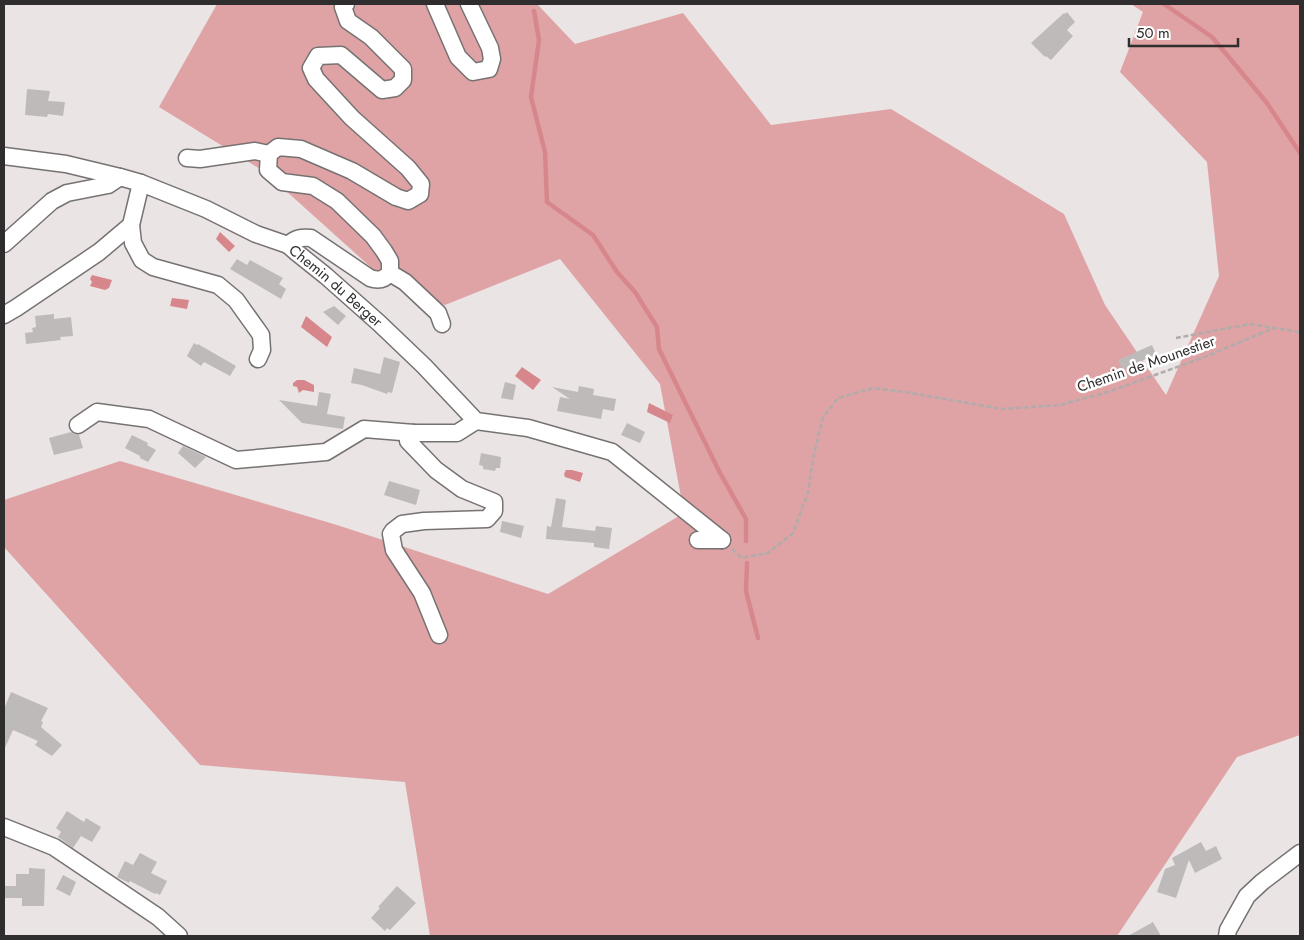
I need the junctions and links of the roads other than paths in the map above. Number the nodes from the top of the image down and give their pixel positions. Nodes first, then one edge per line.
1 (346, 4) edge
2 (435, 4) edge
3 (469, 4) edge
4 (269, 154) junction
5 (4, 156) edge
6 (187, 158) dead end
7 (120, 177) junction
8 (141, 184) junction
9 (130, 224) junction
10 (4, 244) edge
11 (288, 245) junction
12 (390, 273) junction
13 (4, 315) edge
14 (442, 324) dead end
15 (258, 359) dead end
16 (476, 420) junction
17 (78, 425) dead end
18 (414, 433) junction
19 (698, 540) dead end
20 (439, 635) dead end
21 (4, 827) edge
22 (1300, 853) edge
23 (180, 936) edge
24 (1227, 936) edge

1 - 4 street
2 - 3 street
4 - 6 street
4 - 12 street
5 - 7 street
7 - 8 street
7 - 10 street
8 - 9 street
8 - 11 street
9 - 13 street
9 - 15 street
11 - 12 street, Chemin du Berger
11 - 16 street, Chemin du Berger
12 - 14 street
16 - 18 street
16 - 19 street
17 - 18 street
18 - 20 street
21 - 23 street
22 - 24 street

